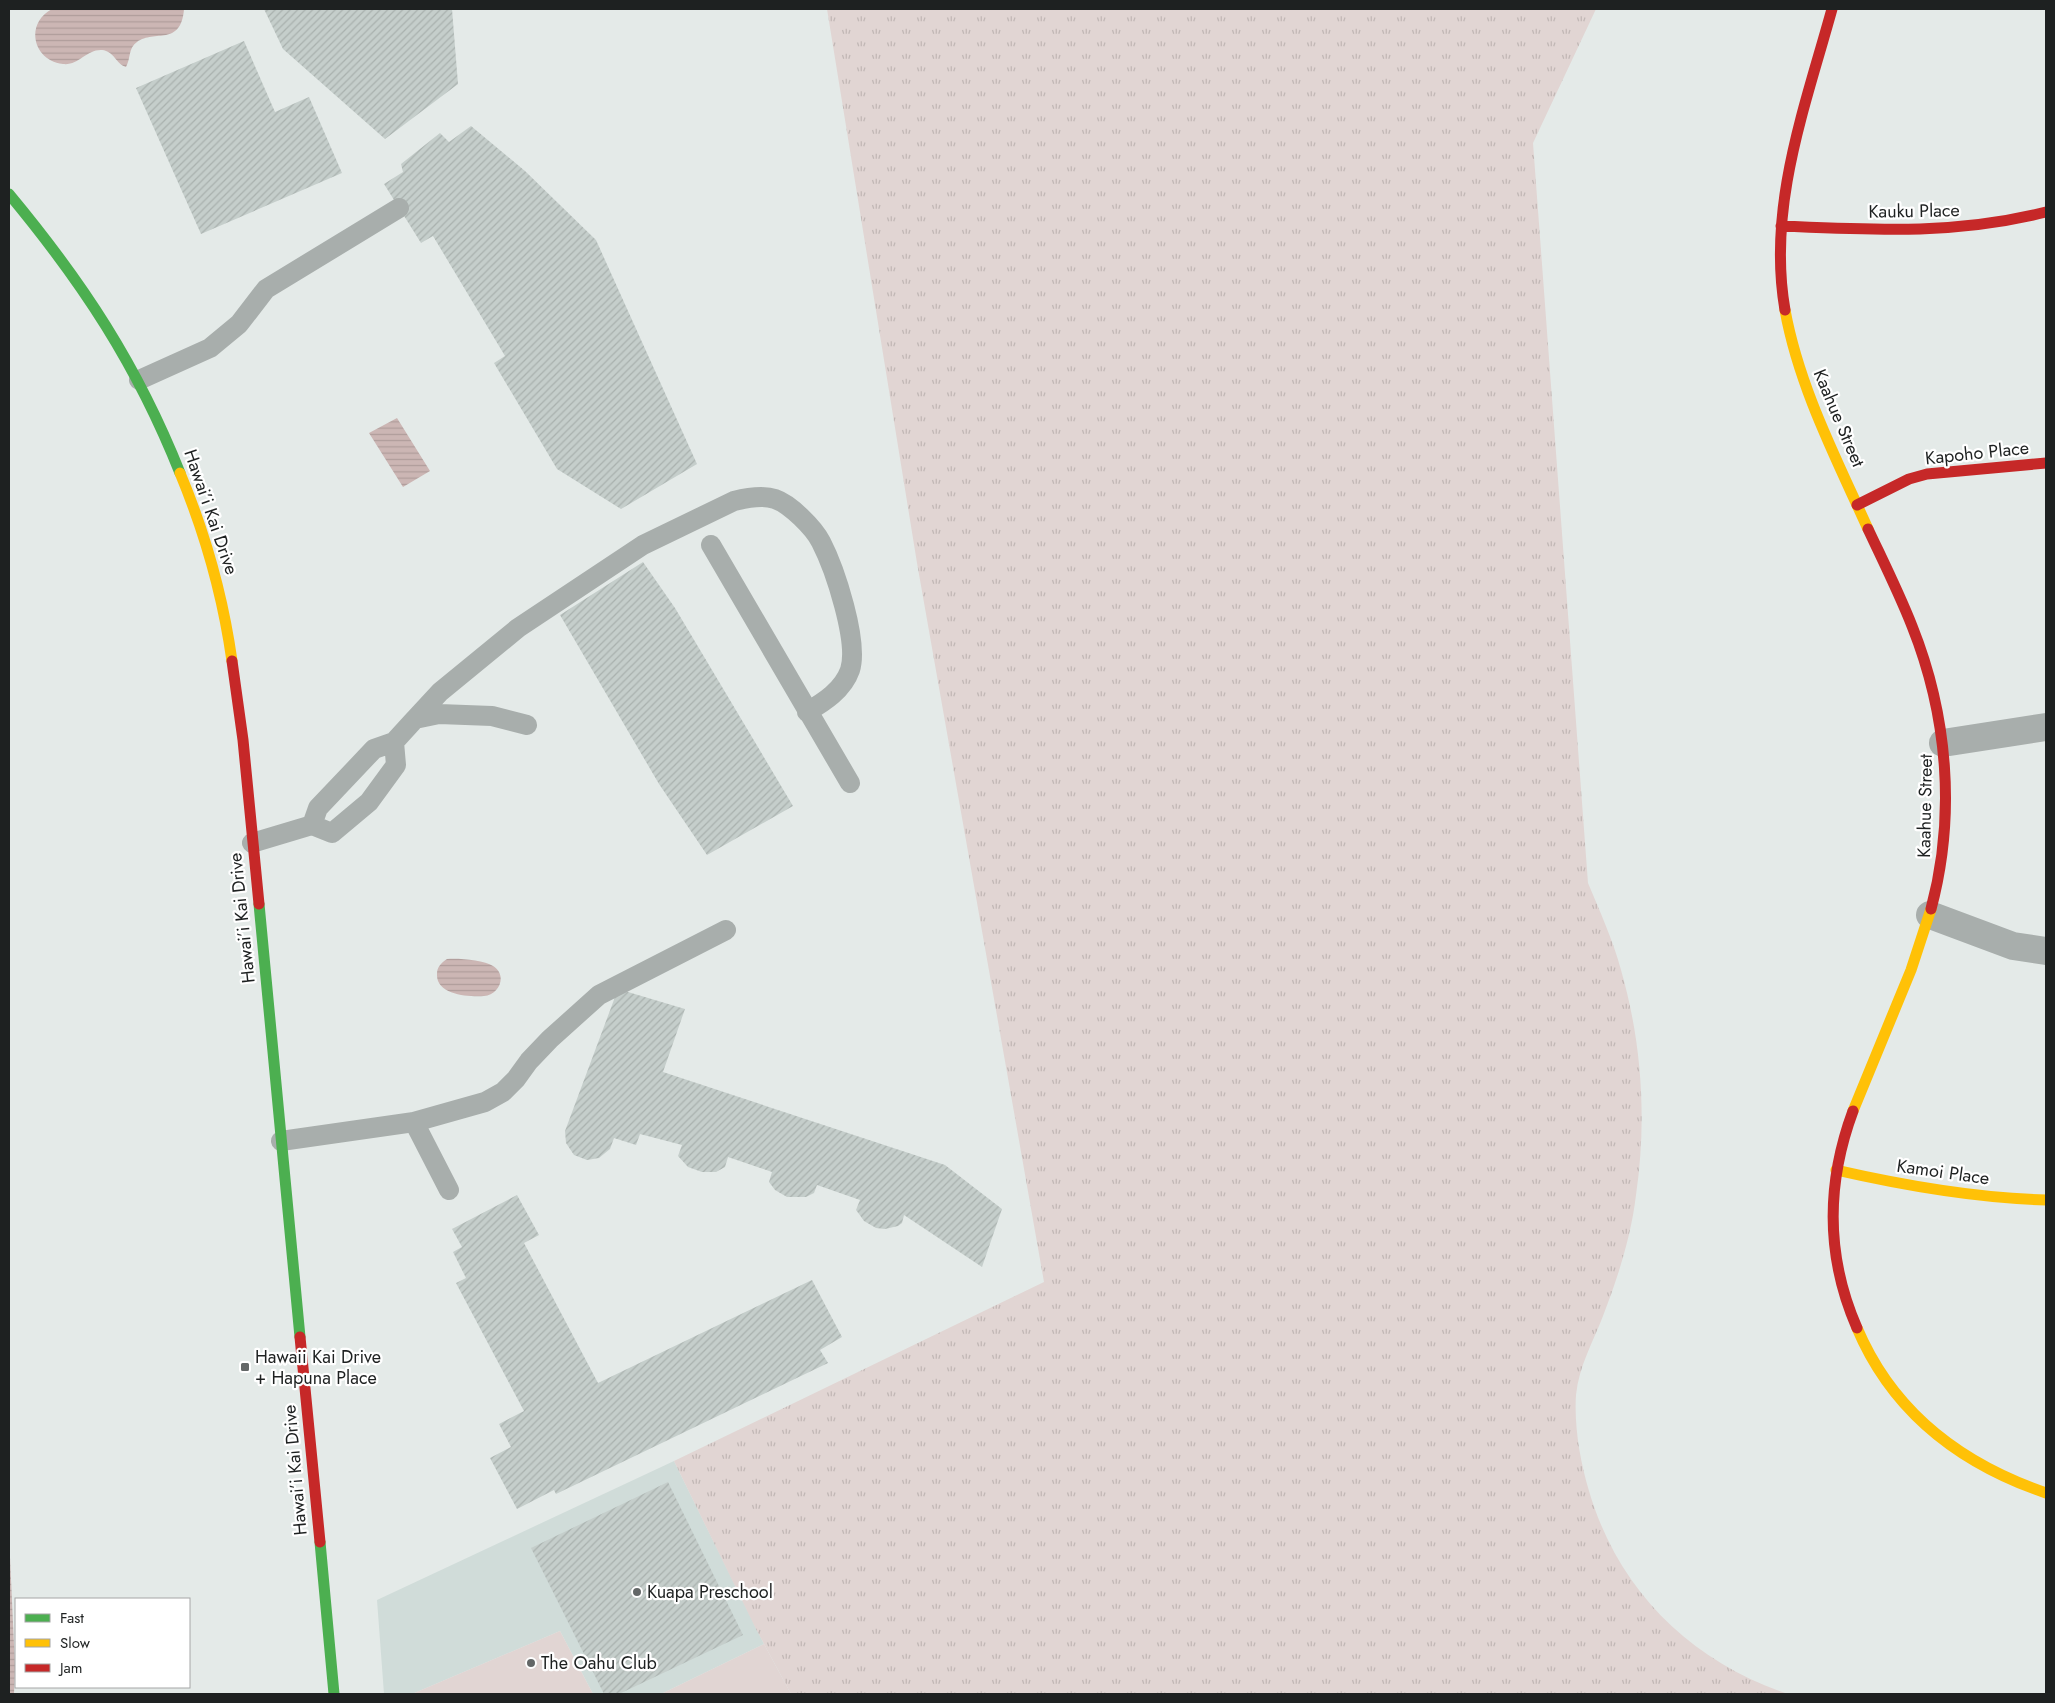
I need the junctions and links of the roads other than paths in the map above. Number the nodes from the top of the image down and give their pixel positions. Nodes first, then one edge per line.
1 (1832, 9) edge
2 (9, 194) edge
3 (399, 208) dead end
4 (2046, 212) edge
5 (1781, 226) junction
6 (139, 380) junction
7 (2046, 463) edge
8 (1857, 505) junction
9 (711, 545) dead end
10 (807, 712) junction
11 (415, 719) junction
12 (527, 725) dead end
13 (2046, 727) edge
14 (394, 742) junction
15 (1943, 743) junction
16 (850, 782) dead end
17 (312, 825) junction
18 (252, 843) junction
19 (1930, 915) junction
20 (726, 930) dead end
21 (2046, 951) edge
22 (414, 1122) junction
23 (281, 1141) junction
24 (1836, 1170) junction
25 (450, 1190) dead end
26 (2046, 1200) edge
27 (2046, 1494) edge
28 (334, 1694) edge

1 - 5 street, Kaahue Street
2 - 6 street, Hawai’i Kai Drive
3 - 6 lane
4 - 5 street, Kauku Place
5 - 8 street, Kaahue Street
6 - 18 street, Hawai’i Kai Drive
7 - 8 street, Kapoho Place
8 - 15 street, Kaahue Street
9 - 10 lane
10 - 11 lane
10 - 16 lane
11 - 12 lane
11 - 14 lane
13 - 15 street
14 - 17 lane
14 - 17 lane
15 - 19 street, Kaahue Street
17 - 18 lane
18 - 23 street, Hawai’i Kai Drive
19 - 21 street
19 - 24 street, Kaahue Street
20 - 22 lane
22 - 23 lane
22 - 25 lane
23 - 28 street, Hawai’i Kai Drive
24 - 26 street, Kamoi Place
24 - 27 street, Kaahue Street

